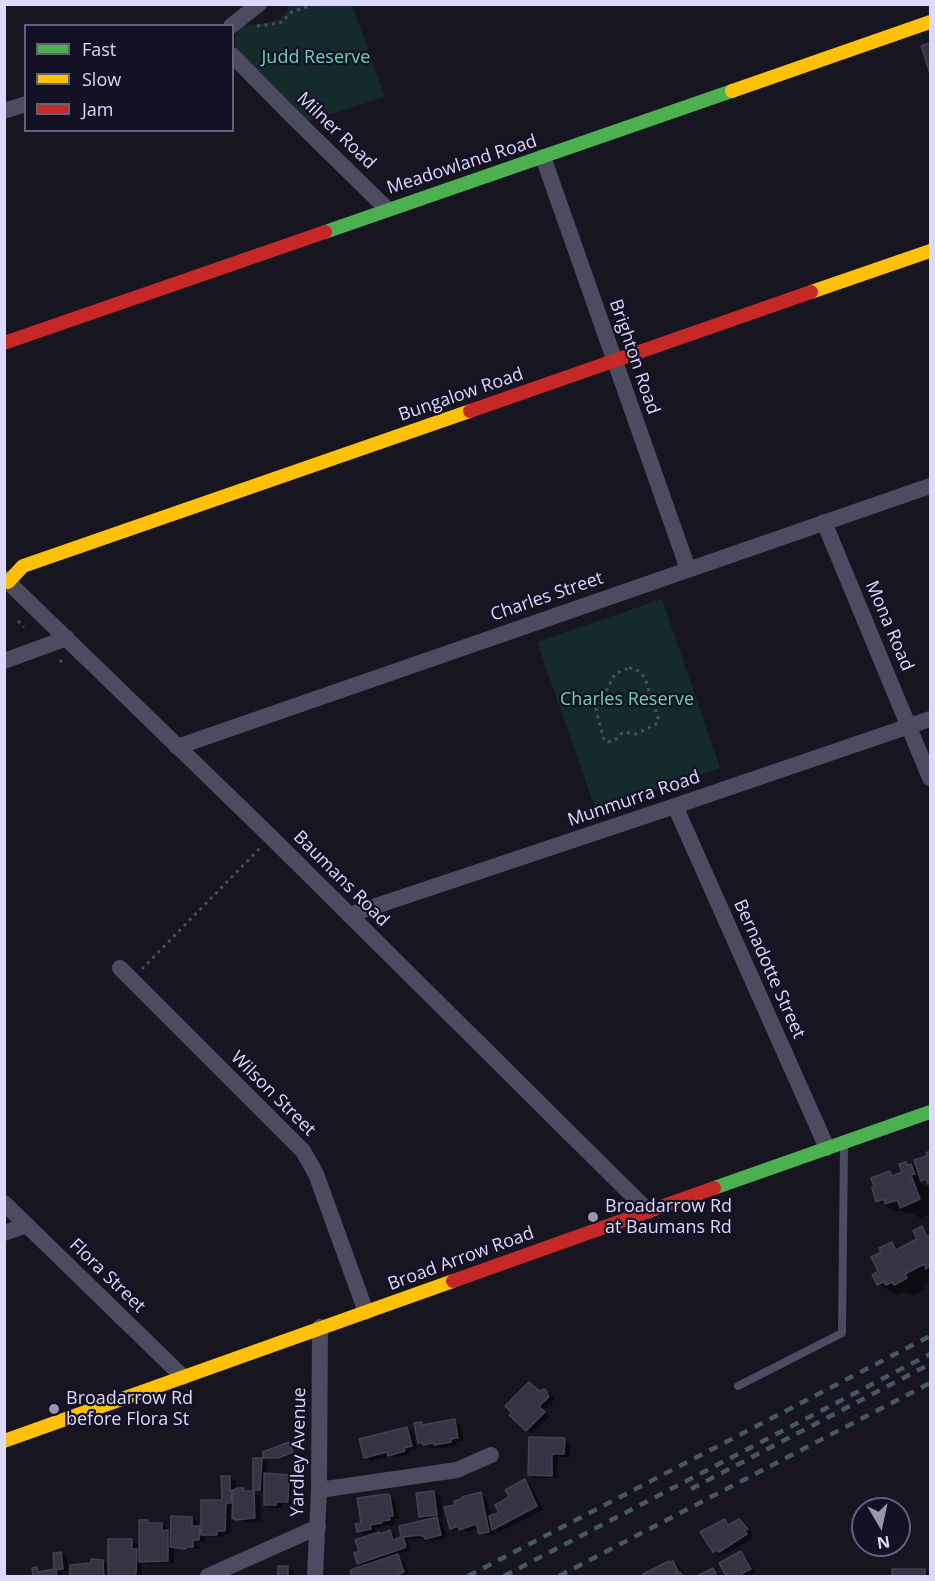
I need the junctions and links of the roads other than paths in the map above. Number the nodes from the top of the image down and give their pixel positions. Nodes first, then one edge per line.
1 (259, 4) edge
2 (930, 22) edge
3 (234, 24) edge
4 (234, 56) edge
5 (24, 105) edge
6 (4, 111) edge
7 (543, 157) junction
8 (387, 209) junction
9 (930, 251) edge
10 (4, 343) edge
11 (614, 361) junction
12 (930, 486) edge
13 (824, 522) junction
14 (688, 569) junction
15 (6, 580) edge
16 (67, 638) junction
17 (4, 661) edge
18 (930, 718) edge
19 (909, 726) junction
20 (177, 747) junction
21 (930, 778) edge
22 (675, 806) junction
23 (349, 915) junction
24 (126, 974) road end
25 (930, 1112) edge
26 (844, 1142) junction
27 (827, 1148) junction
28 (4, 1203) edge
29 (648, 1210) junction
30 (27, 1225) junction
31 (4, 1233) edge
32 (366, 1312) junction
33 (320, 1327) junction
34 (183, 1377) junction
35 (738, 1386) dead end
36 (4, 1441) edge
37 (491, 1455) dead end
38 (319, 1490) junction
39 (318, 1527) junction
40 (208, 1576) edge
41 (315, 1576) edge

1 - 3 street
2 - 7 street, Meadowland Road
4 - 8 street, Milner Road
5 - 6 street
7 - 8 street, Meadowland Road
7 - 11 street, Brighton Road
8 - 10 street, Meadowland Road
9 - 11 street, Bungalow Road
11 - 14 street, Brighton Road
11 - 15 street, Bungalow Road
12 - 13 street, Charles Street
13 - 14 street, Charles Street
13 - 19 street, Mona Road
14 - 20 street, Charles Street
15 - 16 street, Baumans Road
16 - 17 street
16 - 20 street, Baumans Road
18 - 19 street, Munmurra Road
19 - 21 street, Mona Road
19 - 22 street, Munmurra Road
20 - 23 street, Baumans Road
22 - 23 street, Munmurra Road
22 - 27 street, Bernadotte Street
23 - 29 street, Baumans Road
24 - 32 street, Wilson Street
25 - 26 street, Broad Arrow Road
26 - 27 street, Broad Arrow Road
26 - 35 lane
27 - 29 street, Broad Arrow Road
28 - 30 street, Flora Street
29 - 32 street, Broad Arrow Road
30 - 31 street
30 - 34 street, Flora Street
32 - 33 street, Broad Arrow Road
33 - 34 street, Broad Arrow Road
33 - 38 street, Yardley Avenue
34 - 36 street, Broad Arrow Road
37 - 38 street
38 - 39 street, Yardley Avenue
39 - 40 street
39 - 41 street, Yardley Avenue

